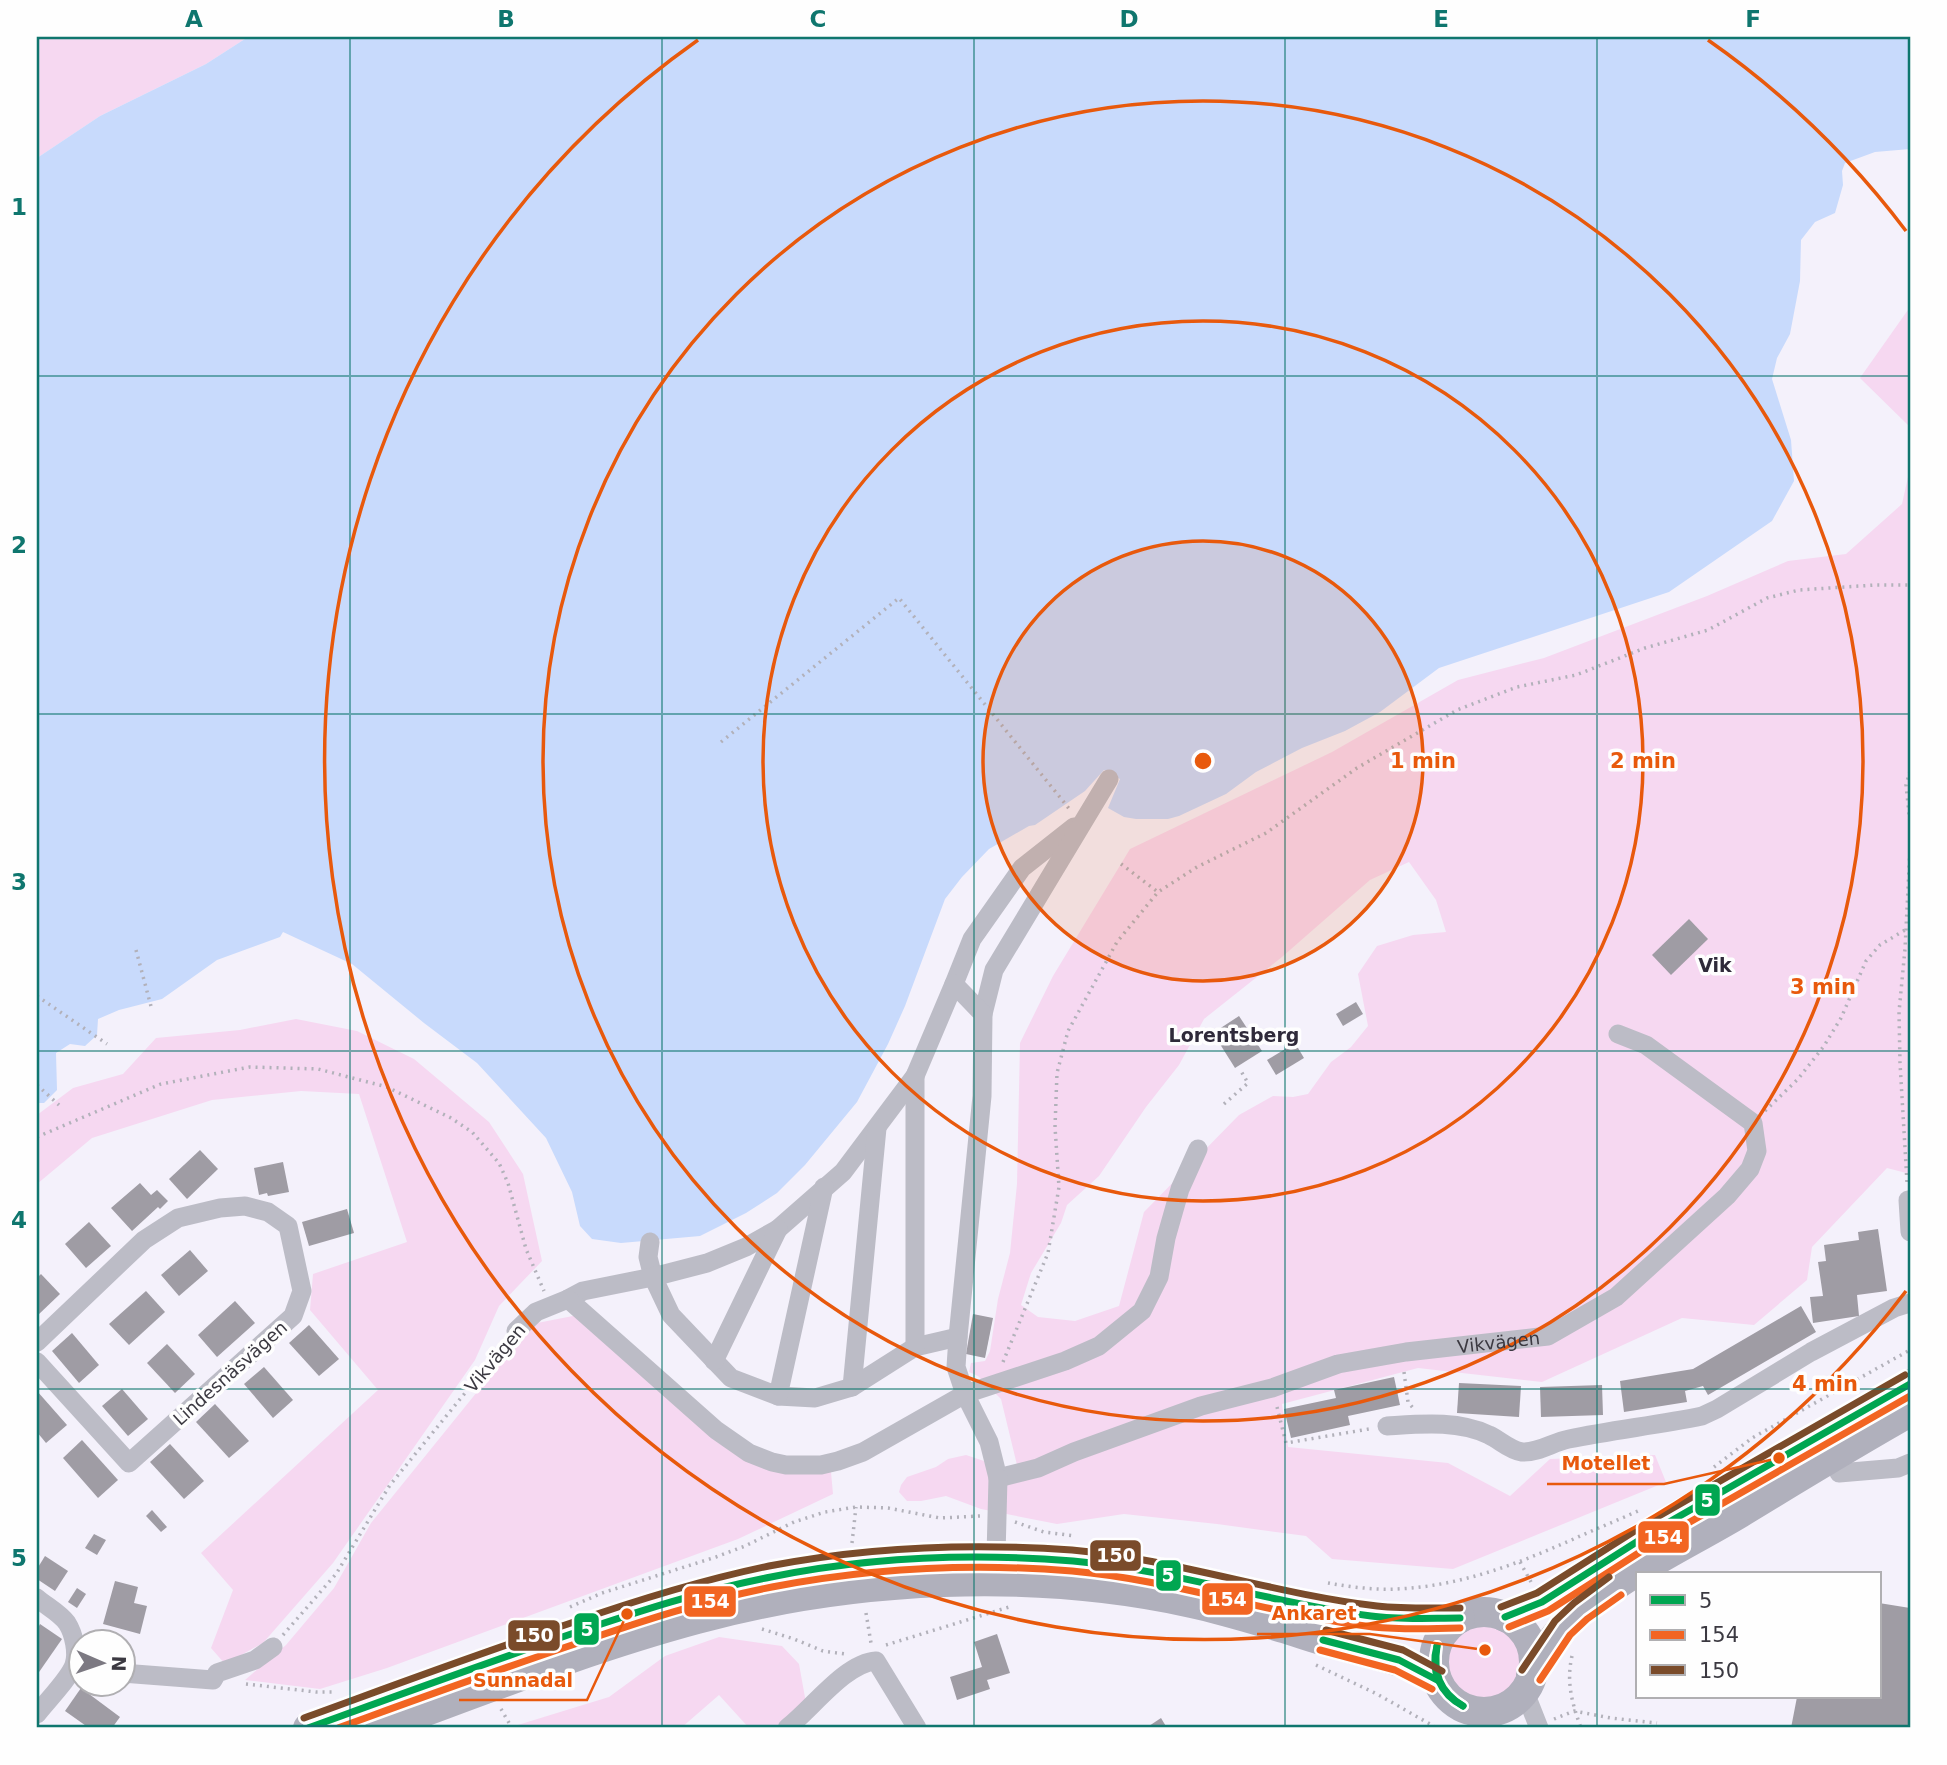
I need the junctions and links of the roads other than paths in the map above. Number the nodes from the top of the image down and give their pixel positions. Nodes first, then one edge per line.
1 (1109, 779) dead end
2 (1079, 816) junction
3 (954, 984) junction
4 (983, 1014) junction
5 (1618, 1034) dead end
6 (915, 1076) junction
7 (877, 1128) junction
8 (1198, 1149) dead end
9 (824, 1187) junction
10 (1908, 1200) road end
11 (778, 1229) junction
12 (1910, 1232) edge
13 (650, 1242) dead end
14 (653, 1277) junction
15 (559, 1302) junction
16 (1910, 1303) edge
17 (516, 1331) road end
18 (958, 1337) junction
19 (37, 1342) edge
20 (915, 1347) junction
21 (37, 1362) edge
22 (714, 1362) junction
23 (1910, 1384) edge
24 (852, 1387) junction
25 (965, 1394) junction
26 (778, 1396) junction
27 (1910, 1412) edge
28 (1387, 1426) road end
29 (1910, 1462) edge
30 (1839, 1473) dead end
31 (998, 1478) junction
32 (996, 1556) junction
33 (1638, 1572) edge
34 (1636, 1573) edge
35 (37, 1598) edge
36 (1504, 1617) junction
37 (1460, 1618) junction
38 (70, 1628) edge
39 (273, 1647) road end
40 (136, 1674) edge
41 (66, 1679) edge
42 (1437, 1680) junction
43 (1528, 1683) junction
44 (1460, 1705) junction
45 (37, 1714) edge
46 (308, 1728) edge
47 (380, 1728) edge
48 (787, 1728) edge
49 (917, 1728) edge
50 (1486, 1728) edge
51 (1539, 1728) edge

1 - 2 street
2 - 3 street
2 - 4 street
3 - 4 street
3 - 6 street
4 - 18 street
5 - 31 street, Vikvägen
6 - 7 street
6 - 20 street
7 - 9 street
7 - 24 street
8 - 25 street
9 - 11 street
9 - 26 street
10 - 12 street
11 - 14 street, Vikvägen
11 - 22 street
13 - 14 street
14 - 15 street, Vikvägen
14 - 22 street
15 - 17 street, Vikvägen
15 - 25 street
16 - 28 street
18 - 20 street
18 - 25 street
19 - 21 street, Lindesnäsvägen
20 - 24 street
22 - 26 street
23 - 36 highway
24 - 26 street
25 - 31 street
27 - 33 highway
29 - 30 street
31 - 32 street
32 - 37 highway
32 - 46 highway
34 - 43 highway
35 - 38 street
36 - 37 highway
36 - 43 highway
37 - 42 highway
39 - 40 street
41 - 45 street
42 - 44 highway
42 - 47 highway
43 - 44 highway
43 - 51 street
44 - 50 street
48 - 49 street

